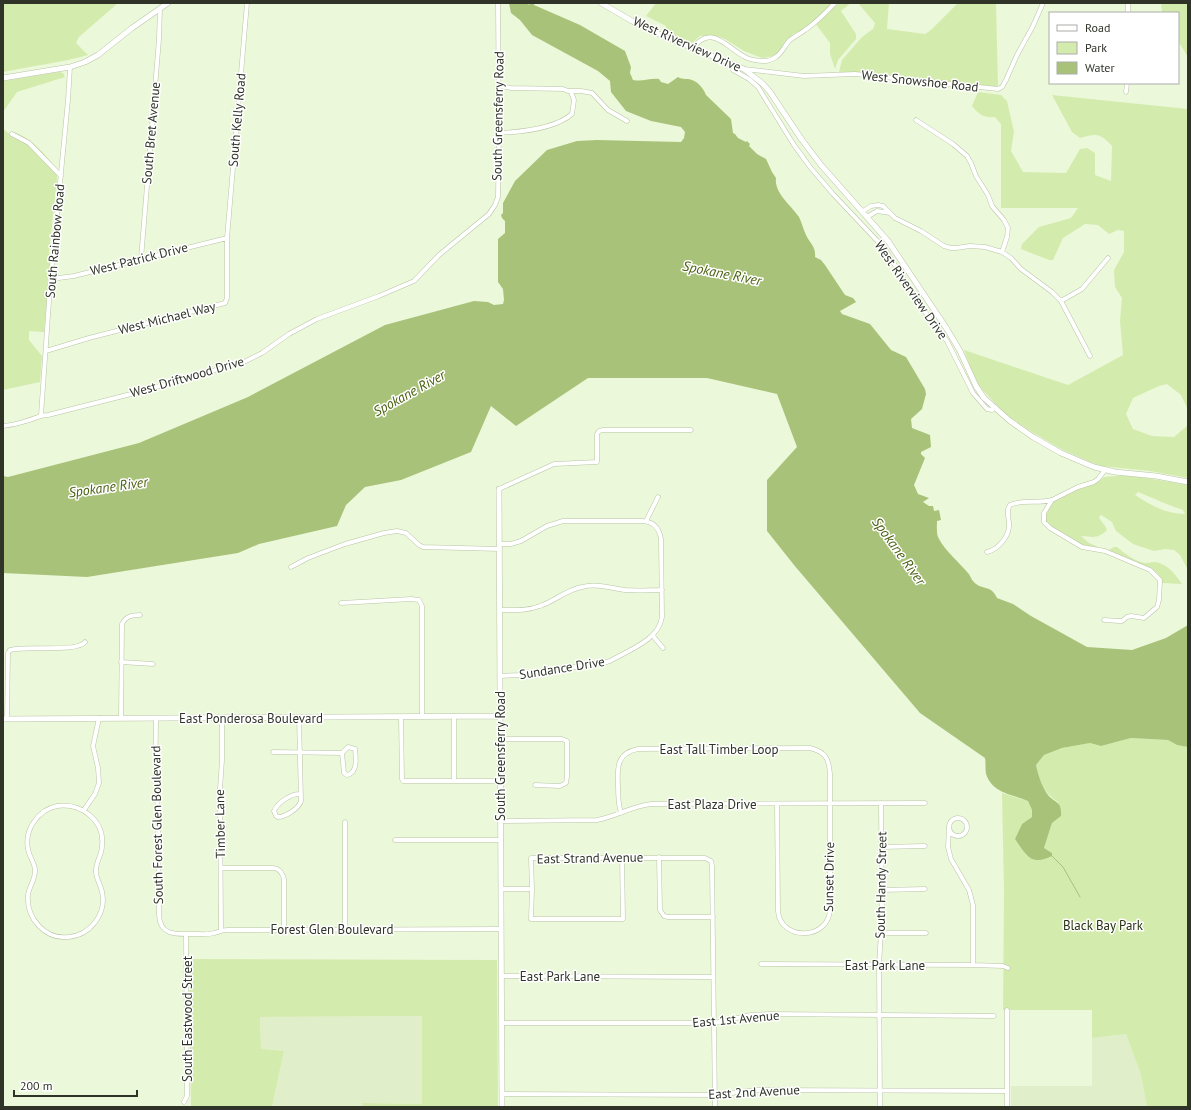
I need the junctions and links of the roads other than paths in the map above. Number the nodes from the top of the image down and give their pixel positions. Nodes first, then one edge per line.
1 (168, 3) edge
2 (247, 3) edge
3 (498, 3) edge
4 (602, 3) edge
5 (835, 3) edge
6 (1043, 3) edge
7 (160, 8) junction
8 (692, 49) junction
9 (70, 68) junction
10 (744, 69) junction
11 (733, 70) dead end
12 (3, 78) edge
13 (1127, 84) edge
14 (499, 86) junction
15 (568, 91) junction
16 (1126, 92) dead end
17 (782, 110) junction
18 (776, 114) junction
19 (916, 120) dead end
20 (627, 121) dead end
21 (499, 133) junction
22 (12, 134) dead end
23 (61, 176) junction
24 (863, 211) junction
25 (890, 213) junction
26 (868, 217) junction
27 (478, 222) joint
28 (227, 238) junction
29 (1002, 252) junction
30 (1108, 258) dead end
31 (140, 259) junction
32 (908, 270) junction
33 (900, 272) junction
34 (51, 279) junction
35 (1061, 301) junction
36 (46, 351) junction
37 (1090, 356) dead end
38 (994, 407) junction
39 (41, 415) junction
40 (3, 426) edge
41 (691, 430) dead end
42 (1105, 470) junction
43 (1188, 482) edge
44 (499, 489) joint
45 (658, 497) dead end
46 (1052, 500) junction
47 (646, 521) junction
48 (500, 547) junction
49 (987, 552) dead end
50 (290, 567) dead end
51 (662, 590) junction
52 (341, 603) dead end
53 (500, 610) junction
54 (140, 615) dead end
55 (1104, 620) dead end
56 (653, 636) junction
57 (85, 642) dead end
58 (663, 648) dead end
59 (121, 662) junction
60 (153, 664) dead end
61 (500, 676) junction
62 (422, 716) junction
63 (454, 716) junction
64 (500, 716) junction
65 (401, 717) junction
66 (99, 718) junction
67 (121, 718) junction
68 (156, 718) junction
69 (222, 718) junction
70 (299, 718) junction
71 (5, 719) edge
72 (500, 739) junction
73 (274, 752) dead end
74 (300, 753) junction
75 (342, 753) junction
76 (454, 781) junction
77 (500, 781) junction
78 (535, 785) dead end
79 (301, 794) junction
80 (881, 803) junction
81 (925, 803) dead end
82 (777, 804) junction
83 (830, 804) junction
84 (84, 810) junction
85 (621, 813) junction
86 (501, 821) junction
87 (345, 822) dead end
88 (949, 826) junction
89 (958, 836) junction
90 (395, 840) dead end
91 (501, 840) junction
92 (925, 846) dead end
93 (882, 847) junction
94 (948, 847) junction
95 (622, 857) junction
96 (660, 857) junction
97 (221, 868) junction
98 (501, 889) junction
99 (532, 889) junction
100 (925, 889) dead end
101 (882, 890) junction
102 (713, 917) junction
103 (345, 929) junction
104 (501, 929) junction
105 (165, 930) joint
106 (284, 930) junction
107 (221, 931) junction
108 (881, 933) junction
109 (926, 933) dead end
110 (186, 934) junction
111 (761, 964) dead end
112 (879, 965) junction
113 (973, 965) junction
114 (1008, 968) dead end
115 (502, 976) junction
116 (713, 977) junction
117 (1007, 1010) dead end
118 (880, 1015) junction
119 (994, 1016) dead end
120 (502, 1023) junction
121 (714, 1023) junction
122 (880, 1090) junction
123 (1007, 1091) junction
124 (502, 1094) junction
125 (715, 1095) junction
126 (184, 1102) dead end
127 (502, 1107) edge
128 (715, 1107) edge
129 (880, 1107) edge
130 (1007, 1107) edge

1 - 7 street
2 - 28 street, South Kelly Road
3 - 14 street, South Greensferry Road
4 - 8 street, West Riverview Drive
5 - 8 street
6 - 10 street, West Snowshoe Road
7 - 9 street
7 - 31 street, South Bret Avenue
8 - 10 street, West Riverview Drive
9 - 12 street
9 - 23 street, South Rainbow Road
10 - 17 street, West Riverview Drive
11 - 18 street, West Riverview Drive
13 - 16 street
14 - 15 street
14 - 21 street, South Greensferry Road
15 - 20 street
15 - 21 street
17 - 18 street
17 - 24 street, West Riverview Drive
18 - 33 street, West Riverview Drive
19 - 29 street
21 - 27 street, South Greensferry Road
22 - 23 street
23 - 34 street, South Rainbow Road
24 - 25 street
24 - 26 street, West Riverview Drive
25 - 26 street
25 - 29 street
26 - 32 street, West Riverview Drive
27 - 39 street, West Driftwood Drive
28 - 31 street, West Patrick Drive
28 - 36 street, West Michael Way
29 - 35 street
30 - 35 street
31 - 34 street, West Patrick Drive
32 - 33 street
32 - 38 street, West Riverview Drive
33 - 38 street, West Riverview Drive
34 - 36 street, South Rainbow Road
35 - 37 street
36 - 39 street, South Rainbow Road
38 - 42 street, West Riverview Drive
39 - 40 street, West Driftwood Drive
41 - 44 street
42 - 43 street, West Riverview Drive
42 - 46 street
44 - 48 street, South Greensferry Road
45 - 47 street
46 - 49 street
46 - 55 street
47 - 48 street
47 - 51 street
48 - 50 street
48 - 53 street, South Greensferry Road
51 - 53 street
51 - 56 street
52 - 62 street
53 - 61 street, South Greensferry Road
54 - 59 street
56 - 58 street
56 - 61 street, Sundance Drive
57 - 71 street
59 - 60 street
59 - 67 street
61 - 64 street, South Greensferry Road
62 - 63 street, East Ponderosa Boulevard
62 - 65 street, East Ponderosa Boulevard
63 - 64 street, East Ponderosa Boulevard
63 - 76 street
64 - 72 street, South Greensferry Road
65 - 70 street, East Ponderosa Boulevard
65 - 76 street
66 - 67 street, East Ponderosa Boulevard
66 - 71 street, East Ponderosa Boulevard
66 - 84 street
67 - 68 street, East Ponderosa Boulevard
68 - 69 street, East Ponderosa Boulevard
68 - 105 street, South Forest Glen Boulevard
69 - 70 street, East Ponderosa Boulevard
69 - 97 street, Timber Lane
70 - 74 street
72 - 77 street, South Greensferry Road
72 - 78 street
73 - 74 street
74 - 75 street
74 - 79 street
75 - 75 street
76 - 77 street
77 - 86 street, South Greensferry Road
79 - 79 street
80 - 81 street, East Plaza Drive
80 - 83 street, East Plaza Drive
80 - 93 street, South Handy Street
82 - 83 street, East Plaza Drive
82 - 83 street, Sunset Drive
82 - 85 street, East Plaza Drive
83 - 85 street, East Tall Timber Loop
84 - 84 street
85 - 86 street, East Plaza Drive
86 - 91 street, South Greensferry Road
87 - 103 street
88 - 89 street
88 - 89 street
88 - 94 street
89 - 94 street
90 - 91 street
91 - 98 street, South Greensferry Road
92 - 93 street
93 - 101 street, South Handy Street
94 - 113 street
95 - 96 street, East Strand Avenue
95 - 99 street, East Strand Avenue
95 - 99 street
96 - 102 street, East Strand Avenue
96 - 102 street
97 - 106 street
97 - 107 street, Timber Lane
98 - 99 street
98 - 104 street, South Greensferry Road
100 - 101 street
101 - 108 street, South Handy Street
102 - 116 street
103 - 104 street, Forest Glen Boulevard
103 - 106 street, Forest Glen Boulevard
104 - 115 street, South Greensferry Road
105 - 110 street, Forest Glen Boulevard
106 - 107 street, Forest Glen Boulevard
107 - 110 street, Forest Glen Boulevard
108 - 109 street
108 - 112 street, South Handy Street
110 - 126 street, South Eastwood Street
111 - 112 street, East Park Lane
112 - 113 street, East Park Lane
112 - 118 street, South Handy Street
113 - 114 street, East Park Lane
115 - 116 street, East Park Lane
115 - 120 street, South Greensferry Road
116 - 121 street
117 - 123 street
118 - 119 street, East 1st Avenue
118 - 121 street, East 1st Avenue
118 - 122 street, South Handy Street
120 - 121 street, East 1st Avenue
120 - 124 street, South Greensferry Road
121 - 125 street
122 - 123 street, East 2nd Avenue
122 - 125 street, East 2nd Avenue
122 - 129 street, South Handy Street
123 - 130 street
124 - 125 street, East 2nd Avenue
124 - 127 street, South Greensferry Road
125 - 128 street

